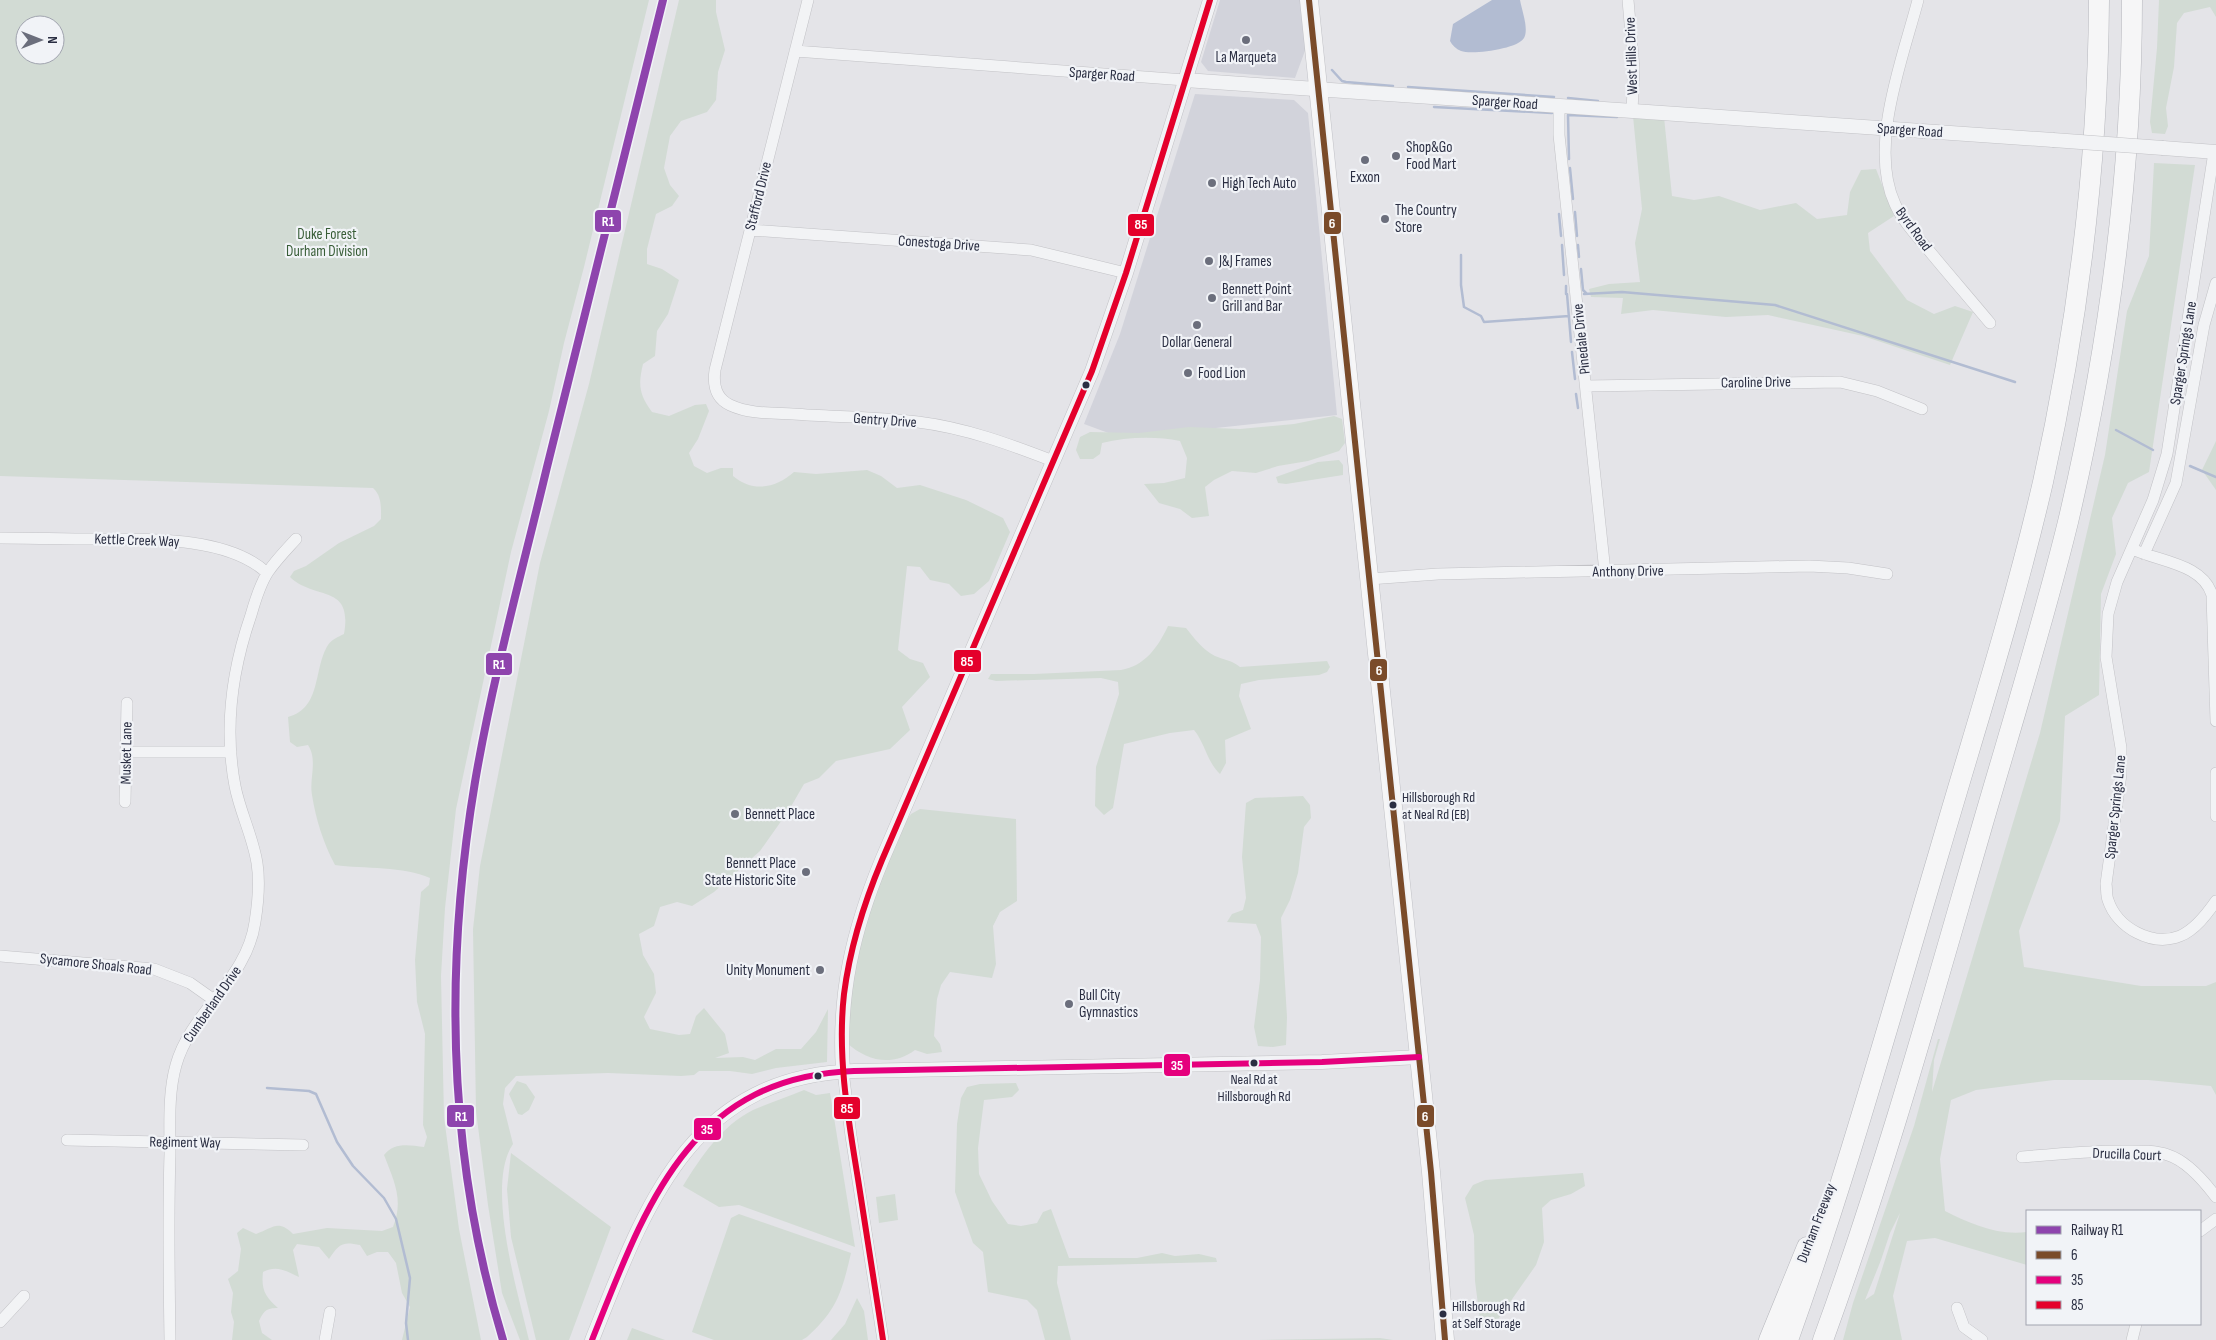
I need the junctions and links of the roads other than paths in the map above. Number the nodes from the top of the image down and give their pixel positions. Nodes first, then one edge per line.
1 (808, 0) edge
2 (1210, 0) edge
3 (1309, 0) edge
4 (1628, 0) edge
5 (1918, 0) edge
6 (2099, 0) edge
7 (2132, 0) edge
8 (795, 52) junction
9 (1185, 80) junction
10 (1318, 90) junction
11 (1559, 106) junction
12 (1632, 111) junction
13 (1886, 129) junction
14 (2215, 152) edge
15 (750, 230) junction
16 (1126, 273) junction
17 (2216, 283) edge
18 (1990, 323) dead end
19 (1586, 386) junction
20 (717, 393) joint
21 (1922, 409) dead end
22 (1053, 461) junction
23 (0, 538) edge
24 (296, 540) dead end
25 (2131, 549) junction
26 (2144, 554) junction
27 (1605, 572) junction
28 (267, 573) junction
29 (1887, 574) dead end
30 (1369, 579) junction
31 (127, 704) dead end
32 (2216, 721) edge
33 (126, 752) junction
34 (231, 752) junction
35 (2216, 773) edge
36 (125, 802) dead end
37 (2216, 816) edge
38 (2216, 901) edge
39 (0, 956) edge
40 (214, 1000) junction
41 (1419, 1057) junction
42 (843, 1071) junction
43 (1865, 1107) junction
44 (67, 1140) dead end
45 (170, 1142) junction
46 (303, 1145) dead end
47 (2022, 1156) dead end
48 (2216, 1197) edge
49 (2216, 1218) edge
50 (2201, 1230) edge
51 (24, 1296) dead end
52 (1957, 1308) dead end
53 (330, 1312) dead end
54 (0, 1322) edge
55 (2136, 1325) edge
56 (170, 1340) edge
57 (325, 1340) edge
58 (592, 1340) edge
59 (882, 1340) edge
60 (1445, 1340) edge
61 (1769, 1340) edge
62 (1788, 1340) edge
63 (1823, 1340) edge
64 (1982, 1340) edge
65 (2132, 1340) edge

1 - 8 street, Stafford Drive
2 - 9 street
3 - 10 main road
4 - 12 street, West Hills Drive
5 - 13 street, Byrd Road
6 - 43 highway
7 - 63 highway
8 - 9 street, Sparger Road
8 - 15 street, Stafford Drive
9 - 10 street, Sparger Road
9 - 16 street
10 - 11 street, Sparger Road
10 - 30 main road
11 - 12 street, Sparger Road
11 - 19 street, Pinedale Drive
12 - 13 street, Sparger Road
13 - 14 street, Sparger Road, bridge
13 - 18 street, Byrd Road
14 - 25 street, Sparger Springs Lane
15 - 16 street, Conestoga Drive
15 - 20 street, Stafford Drive
16 - 22 street
17 - 26 street, Sparger Springs Lane
19 - 21 street, Caroline Drive
19 - 27 street, Pinedale Drive
20 - 22 street, Gentry Drive
22 - 42 street
23 - 28 street, Kettle Creek Way
24 - 28 street, Cumberland Drive
25 - 26 street
25 - 38 street, Sparger Springs Lane
26 - 32 street
27 - 29 street, Anthony Drive
27 - 30 street, Anthony Drive
28 - 34 street, Cumberland Drive
30 - 41 main road
31 - 33 street, Musket Lane
33 - 34 street
33 - 36 street, Musket Lane
34 - 40 street, Cumberland Drive
35 - 37 street
39 - 40 street, Sycamore Shoals Road
40 - 45 street, Cumberland Drive
41 - 42 street
41 - 60 main road
42 - 58 street
42 - 59 street
43 - 61 highway, Durham Freeway
43 - 62 highway
44 - 45 street, Regiment Way
45 - 46 street, Regiment Way
45 - 56 street, Cumberland Drive
47 - 48 street, Drucilla Court
49 - 50 street
51 - 54 street
52 - 64 street
53 - 57 street
55 - 65 street

